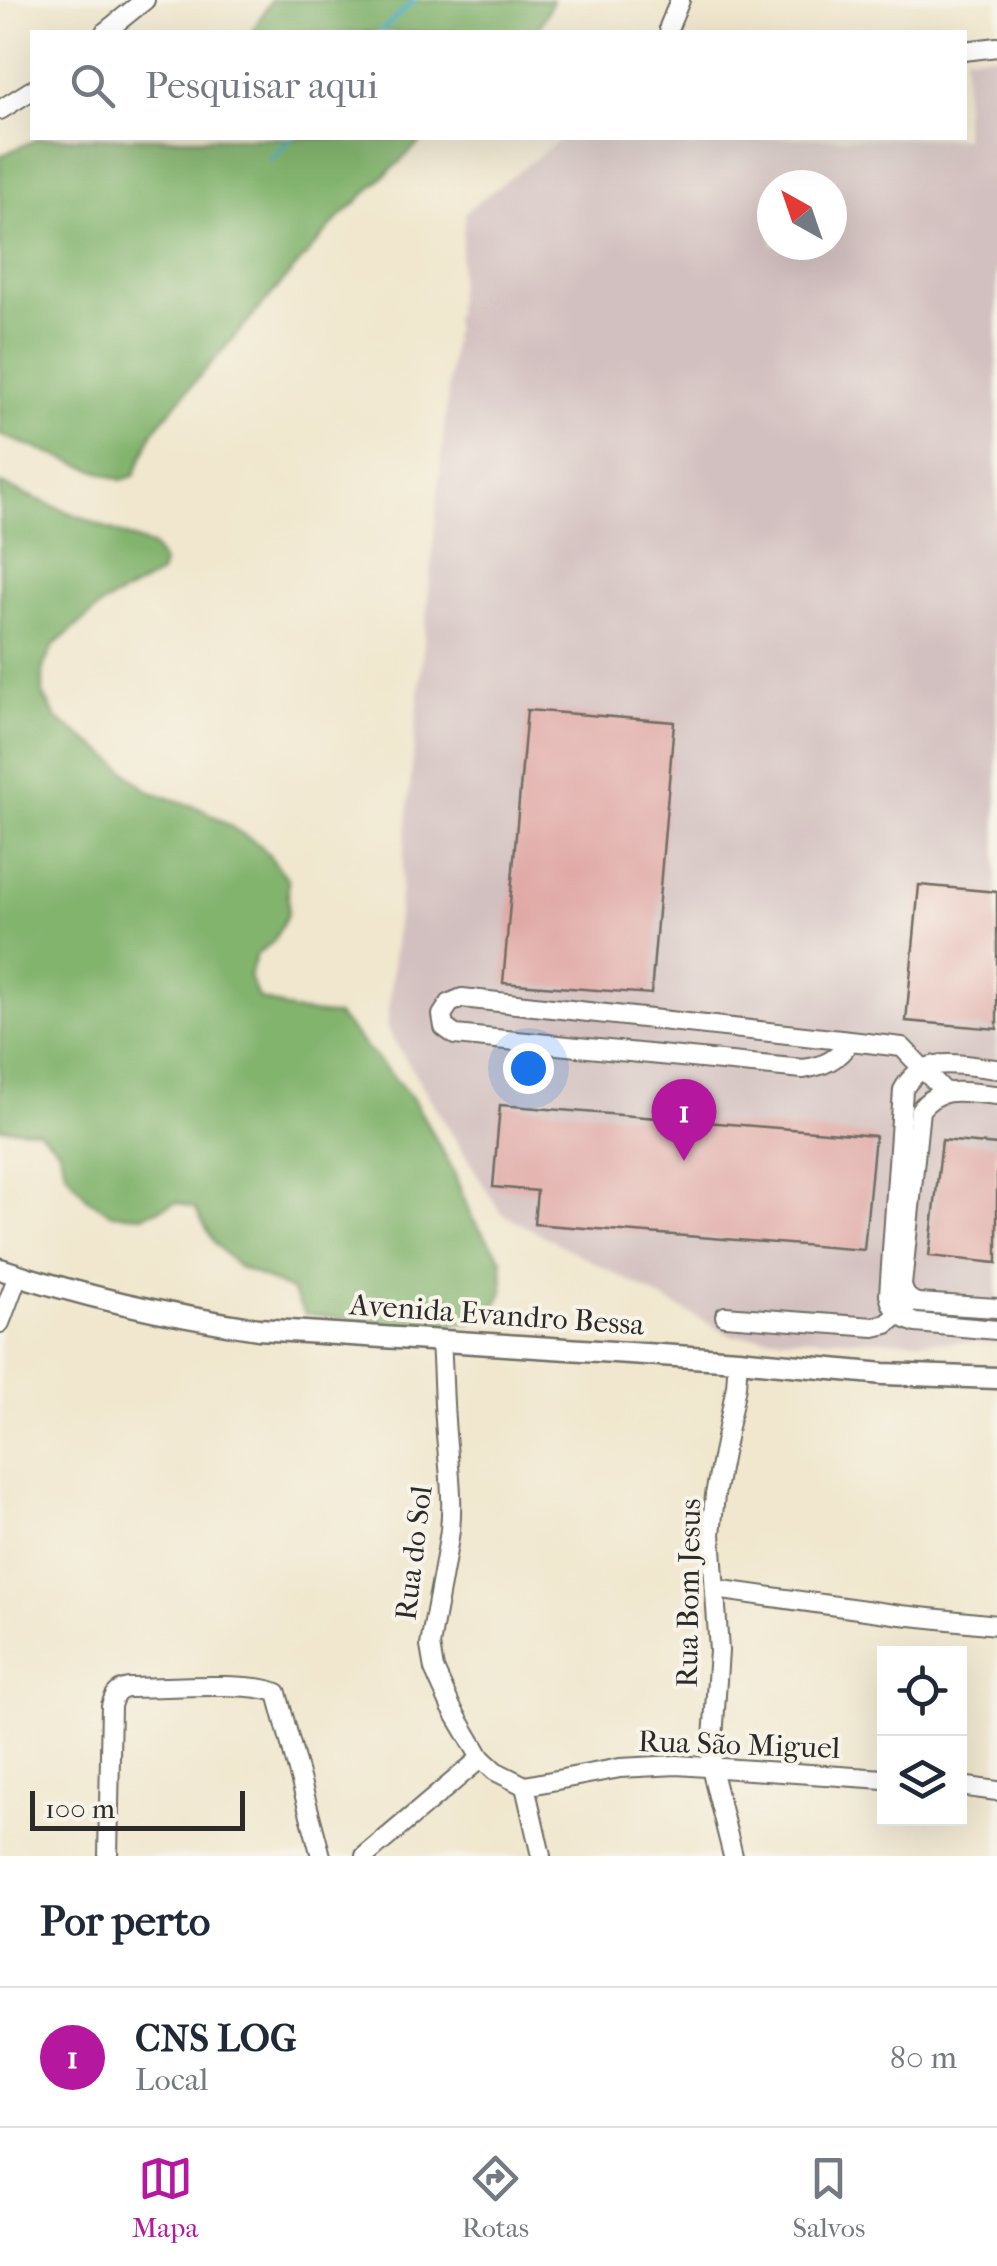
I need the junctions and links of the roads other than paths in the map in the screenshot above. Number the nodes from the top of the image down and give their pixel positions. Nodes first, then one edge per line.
1 (145, 0) edge
2 (680, 0) edge
3 (669, 28) dead end
4 (108, 30) edge
5 (997, 47) edge
6 (967, 50) edge
7 (30, 91) edge
8 (0, 110) edge
9 (850, 1041) junction
10 (923, 1068) junction
11 (997, 1069) edge
12 (944, 1091) junction
13 (997, 1095) edge
14 (9, 1272) edge
15 (913, 1302) junction
16 (997, 1308) edge
17 (898, 1314) junction
18 (725, 1316) dead end
19 (0, 1323) edge
20 (997, 1330) edge
21 (441, 1342) junction
22 (738, 1360) junction
23 (997, 1378) edge
24 (714, 1590) junction
25 (997, 1625) edge
26 (481, 1758) junction
27 (710, 1768) junction
28 (877, 1779) edge
29 (525, 1786) junction
30 (967, 1787) edge
31 (997, 1791) edge
32 (108, 1856) edge
33 (321, 1856) edge
34 (365, 1856) edge
35 (541, 1856) edge
36 (733, 1856) edge

1 - 4 street
2 - 3 street
5 - 6 street
7 - 8 street
9 - 9 street
9 - 10 street
10 - 11 street
10 - 12 street
10 - 17 street
12 - 13 street
12 - 15 street
14 - 19 street
14 - 21 main road, Avenida Evandro Bessa
15 - 16 street
15 - 17 street
17 - 18 street
17 - 20 street
21 - 22 main road, Avenida Evandro Bessa
21 - 26 street, Rua do Sol
22 - 23 main road, Avenida Evandro Bessa
22 - 24 street, Rua Bom Jesus
24 - 25 street
24 - 27 street, Rua Bom Jesus
26 - 29 street
26 - 34 street
27 - 28 street, Rua São Miguel
27 - 29 street, Rua São Miguel
27 - 36 street, Rua Bom Jesus
29 - 35 street
30 - 31 street
32 - 33 street

